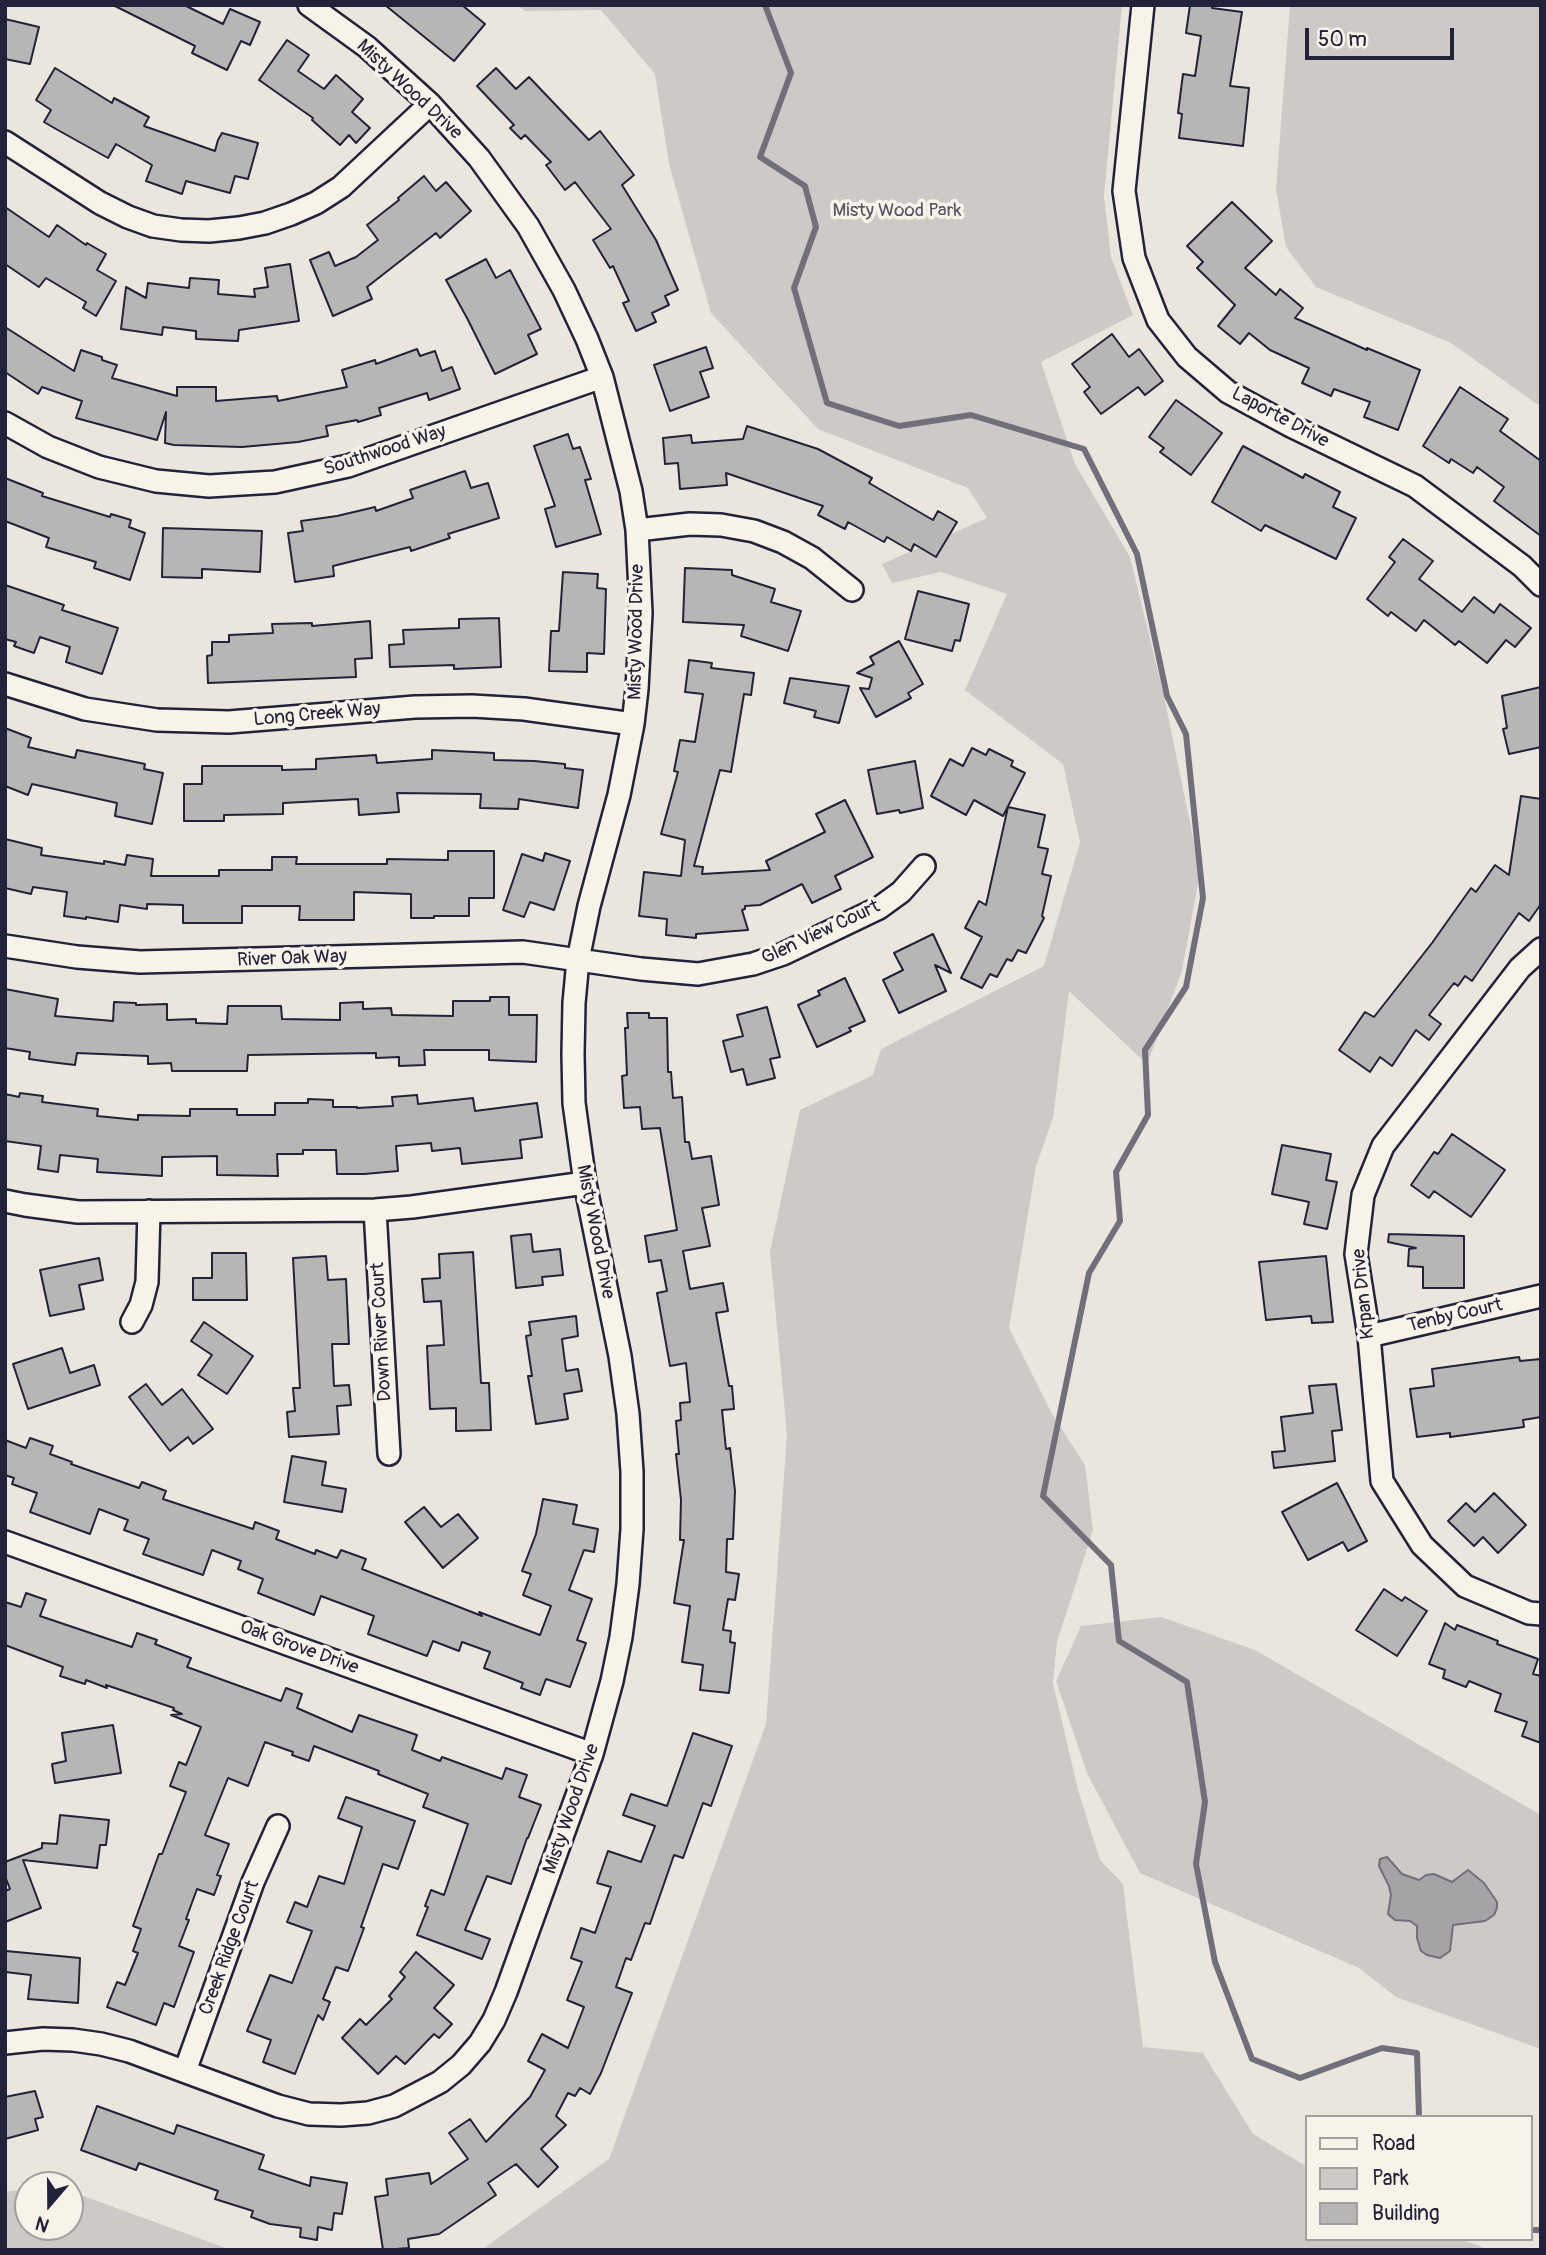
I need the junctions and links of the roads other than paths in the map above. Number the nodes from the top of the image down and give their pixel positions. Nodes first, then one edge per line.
1 (309, 5) edge
2 (1143, 5) edge
3 (430, 104) junction
4 (5, 142) edge
5 (602, 377) junction
6 (5, 423) edge
7 (638, 530) junction
8 (1541, 585) edge
9 (852, 590) dead end
10 (5, 684) edge
11 (633, 724) junction
12 (924, 866) dead end
13 (5, 946) edge
14 (1541, 949) edge
15 (578, 960) junction
16 (585, 1183) junction
17 (5, 1200) edge
18 (375, 1210) junction
19 (149, 1211) junction
20 (1541, 1296) edge
21 (132, 1322) dead end
22 (1369, 1336) junction
23 (389, 1454) dead end
24 (5, 1542) edge
25 (1541, 1614) edge
26 (592, 1754) junction
27 (278, 1826) dead end
28 (5, 2043) edge
29 (185, 2071) junction

1 - 3 street, Misty Wood Drive
2 - 8 street, Laporte Drive
3 - 4 street
3 - 5 street, Misty Wood Drive
5 - 6 street, Southwood Way
5 - 7 street, Misty Wood Drive
7 - 9 street
7 - 11 street, Misty Wood Drive
10 - 11 street, Long Creek Way
11 - 15 street, Misty Wood Drive
12 - 15 street, Glen View Court
13 - 15 street, River Oak Way
14 - 22 street, Krpan Drive
15 - 16 street, Misty Wood Drive
16 - 18 street
16 - 26 street, Misty Wood Drive
17 - 19 street
18 - 19 street
18 - 23 street, Down River Court
19 - 21 street
20 - 22 street, Tenby Court
22 - 25 street, Krpan Drive
24 - 26 street, Oak Grove Drive
26 - 29 street, Misty Wood Drive
27 - 29 street, Creek Ridge Court
28 - 29 street, Misty Wood Drive

